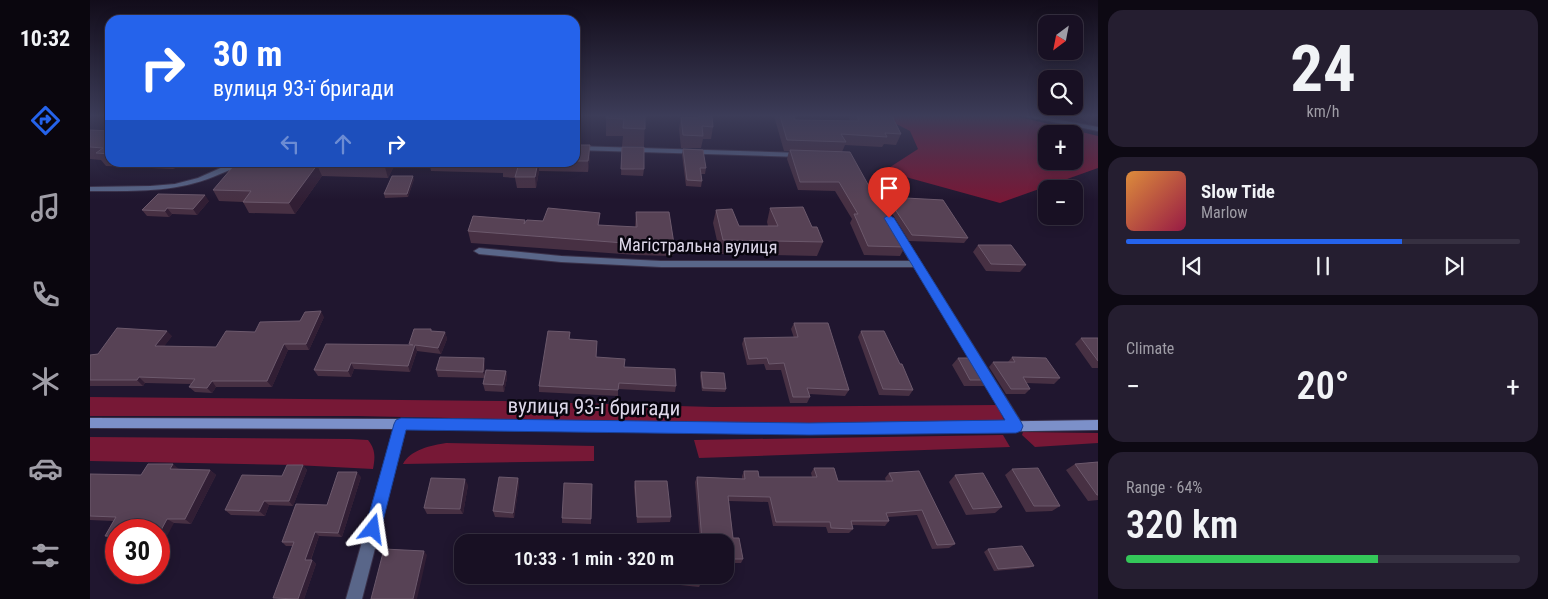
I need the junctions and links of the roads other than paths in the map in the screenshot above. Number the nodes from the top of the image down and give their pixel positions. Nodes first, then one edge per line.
1 (580, 148) edge
2 (810, 156) edge
3 (230, 167) edge
4 (90, 189) edge
5 (886, 215) edge
6 (479, 251) dead end
7 (918, 264) junction
8 (90, 423) edge
9 (401, 424) junction
10 (1098, 425) edge
11 (1016, 426) junction
12 (354, 599) edge

1 - 2 street
3 - 4 street
5 - 7 street
6 - 7 street, Магістральна вулиця
7 - 11 street
8 - 9 main road, вулиця 93-ї бригади
9 - 11 main road, вулиця 93-ї бригади
9 - 12 street
10 - 11 main road, вулиця 93-ї бригади

